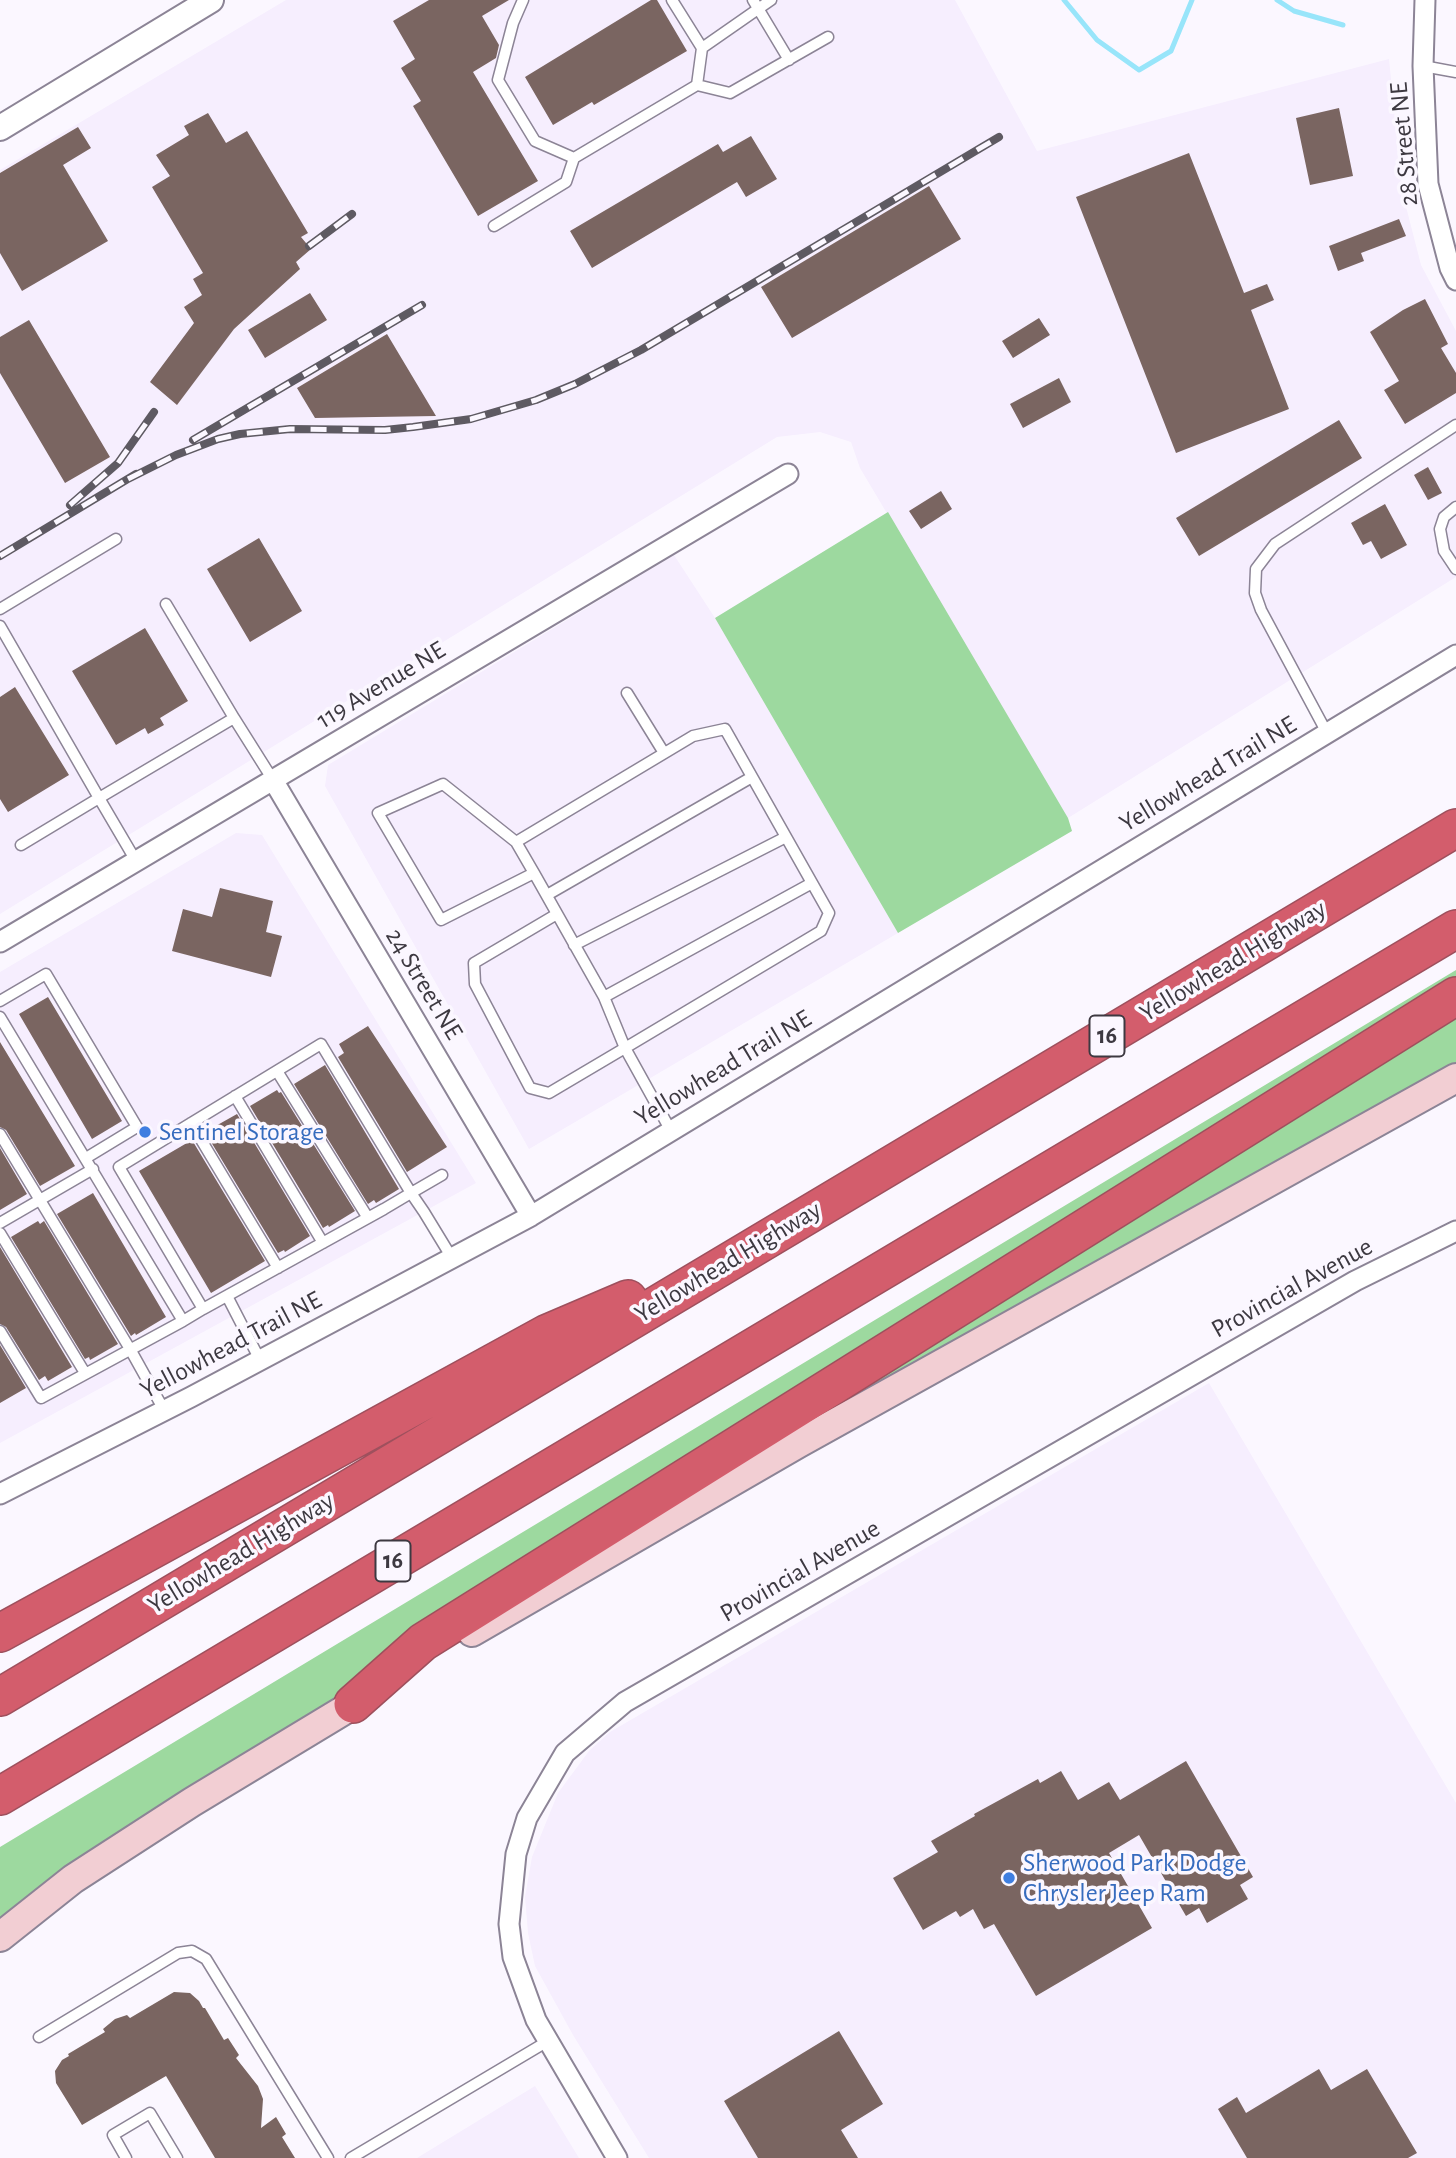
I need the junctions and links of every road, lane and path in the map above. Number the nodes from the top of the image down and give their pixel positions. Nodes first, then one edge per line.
1 (211, 0) edge
2 (523, 0) edge
3 (672, 0) edge
4 (771, 0) edge
5 (1425, 0) edge
6 (756, 4) edge
7 (828, 37) dead end
8 (702, 48) junction
9 (789, 60) junction
10 (1423, 66) junction
11 (1456, 72) edge
12 (697, 85) junction
13 (0, 128) edge
14 (574, 158) junction
15 (494, 226) dead end
16 (1456, 280) edge
17 (1456, 425) edge
18 (788, 474) dead end
19 (1456, 506) edge
20 (116, 539) dead end
21 (1456, 569) edge
22 (166, 604) dead end
23 (0, 609) edge
24 (0, 626) edge
25 (1456, 655) edge
26 (627, 693) dead end
27 (234, 718) junction
28 (1327, 733) junction
29 (664, 753) junction
30 (752, 777) junction
31 (273, 780) junction
32 (99, 798) junction
33 (1456, 828) edge
34 (786, 836) junction
35 (516, 842) junction
36 (20, 845) dead end
37 (136, 861) junction
38 (534, 873) junction
39 (812, 883) junction
40 (547, 895) junction
41 (557, 915) junction
42 (1456, 929) edge
43 (0, 942) edge
44 (574, 945) junction
45 (1456, 996) edge
46 (604, 997) junction
47 (0, 1001) edge
48 (0, 1017) edge
49 (625, 1048) junction
50 (277, 1070) junction
51 (1456, 1078) edge
52 (235, 1096) junction
53 (191, 1123) junction
54 (671, 1130) junction
55 (0, 1135) edge
56 (86, 1158) junction
57 (93, 1169) junction
58 (442, 1175) dead end
59 (411, 1193) junction
60 (40, 1200) junction
61 (531, 1216) junction
62 (368, 1218) junction
63 (0, 1223) edge
64 (1456, 1231) edge
65 (0, 1233) edge
66 (323, 1243) junction
67 (758, 1244) junction
68 (453, 1259) junction
69 (278, 1268) junction
70 (227, 1296) junction
71 (203, 1309) junction
72 (183, 1321) junction
73 (0, 1331) edge
74 (130, 1349) junction
75 (260, 1360) junction
76 (85, 1373) junction
77 (164, 1410) junction
78 (0, 1494) edge
79 (0, 1633) edge
80 (0, 1697) edge
81 (353, 1704) junction
82 (0, 1796) edge
83 (0, 1937) edge
84 (39, 2037) dead end
85 (548, 2041) junction
86 (126, 2158) edge
87 (177, 2158) edge
88 (328, 2158) edge
89 (351, 2158) edge
90 (617, 2158) edge

1 - 13 street
2 - 14 lane
3 - 8 lane
4 - 6 lane
5 - 10 street, 28 Street NE
6 - 8 lane
6 - 9 lane
7 - 9 lane
8 - 12 lane
9 - 12 lane
10 - 11 lane
10 - 16 street, 28 Street NE
12 - 14 lane
14 - 15 lane
17 - 28 lane
18 - 31 street, 119 Avenue NE
19 - 21 lane
20 - 23 lane
22 - 27 lane
24 - 32 lane
25 - 28 street, Yellowhead Trail NE
26 - 29 lane
27 - 31 lane
27 - 32 lane
28 - 54 street, Yellowhead Trail NE
29 - 30 lane
29 - 35 lane
30 - 34 lane
30 - 40 lane
31 - 37 street, 119 Avenue NE
31 - 61 street, 24 Street NE
32 - 36 lane
32 - 37 lane
33 - 67 highway, Yellowhead Highway / 16
34 - 39 lane
34 - 44 lane
35 - 38 lane
35 - 38 lane
37 - 43 street, 119 Avenue NE
38 - 40 lane
39 - 46 lane
39 - 49 lane
40 - 41 lane
41 - 44 lane
41 - 49 lane
42 - 82 highway, 16
44 - 46 lane
45 - 81 highway
46 - 49 lane
47 - 56 lane
48 - 56 lane
49 - 54 lane
50 - 52 lane
50 - 59 lane
50 - 62 lane
51 - 81 main road
52 - 53 lane
52 - 66 lane
53 - 69 lane
53 - 71 lane
54 - 61 street, Yellowhead Trail NE
55 - 60 lane
56 - 57 lane
57 - 60 lane
57 - 72 lane
58 - 59 lane
59 - 62 lane
59 - 68 lane
60 - 63 lane
60 - 74 lane
61 - 68 street, Yellowhead Trail NE
62 - 66 lane
64 - 85 street, Provincial Avenue
65 - 76 lane
66 - 69 lane
67 - 79 highway
67 - 80 highway, Yellowhead Highway / 16
68 - 75 street, Yellowhead Trail NE
69 - 70 lane
70 - 71 lane
70 - 75 lane
71 - 72 lane
72 - 74 lane
73 - 76 lane
74 - 76 lane
74 - 77 lane
75 - 77 street, Yellowhead Trail NE
77 - 78 street, Yellowhead Trail NE
81 - 83 main road
84 - 88 lane
85 - 89 lane
85 - 90 street, Provincial Avenue
86 - 87 lane

